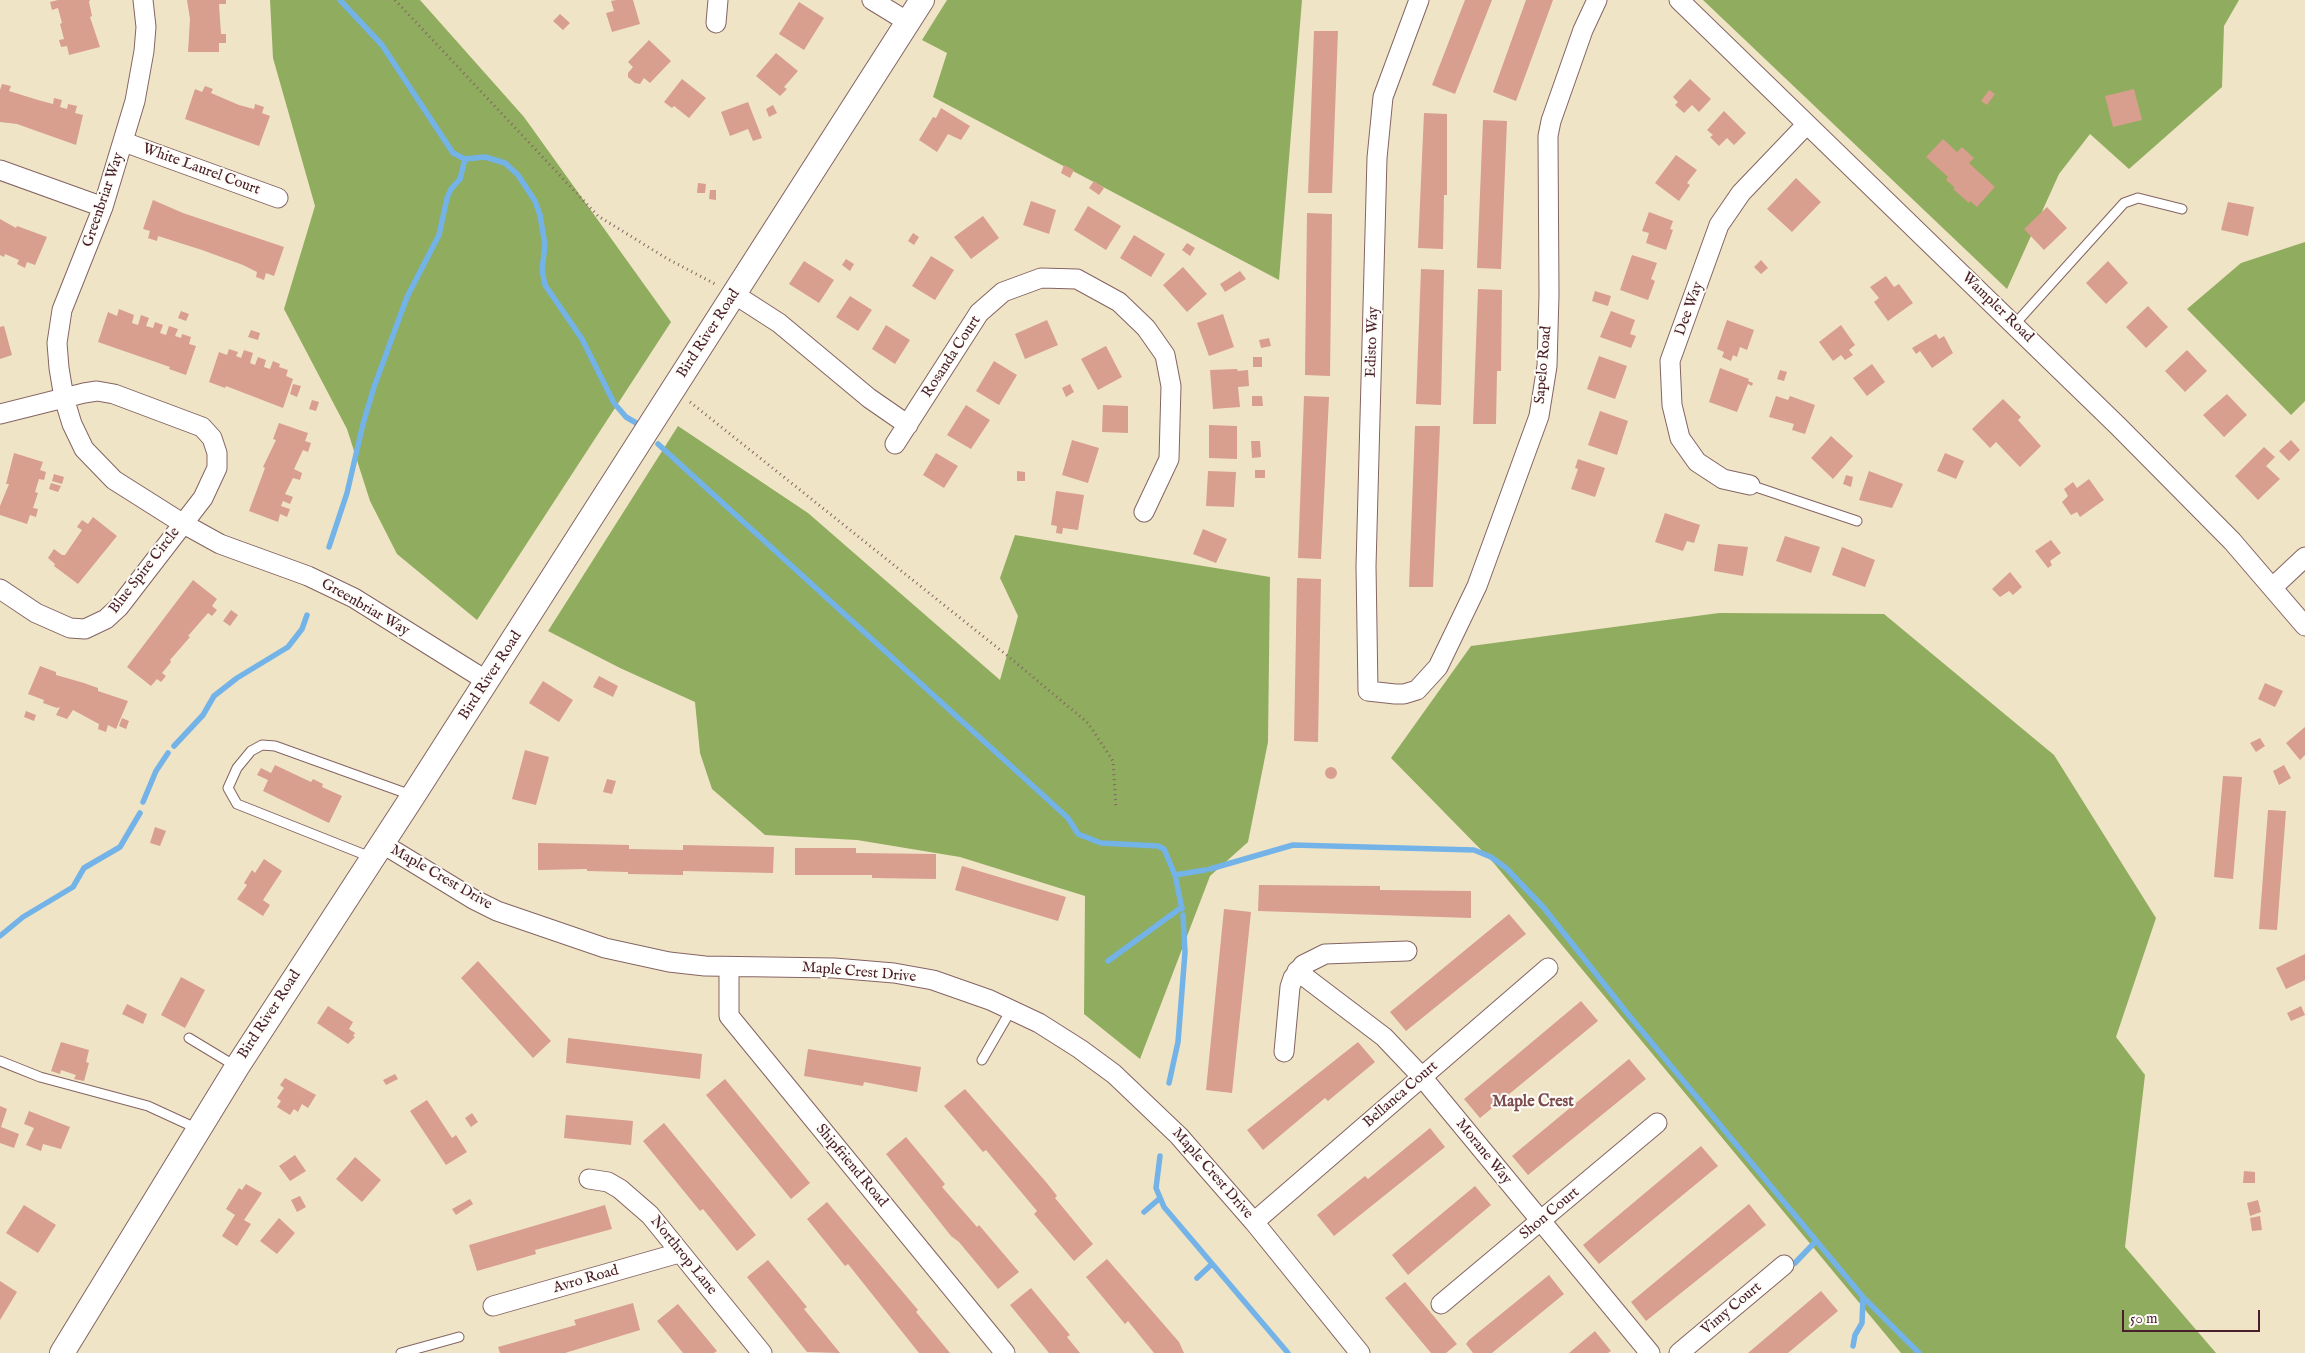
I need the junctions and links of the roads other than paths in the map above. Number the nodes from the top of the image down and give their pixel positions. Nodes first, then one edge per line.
1 (144, 0) edge
2 (718, 0) edge
3 (872, 0) edge
4 (922, 0) edge
5 (1419, 0) edge
6 (1596, 0) edge
7 (1679, 0) edge
8 (908, 22) junction
9 (716, 23) dead end
10 (1806, 125) junction
11 (124, 142) junction
12 (0, 170) edge
13 (278, 198) dead end
14 (103, 207) junction
15 (2182, 209) dead end
16 (734, 294) junction
17 (2014, 324) junction
18 (64, 398) junction
19 (0, 414) edge
20 (908, 425) junction
21 (895, 444) dead end
22 (1750, 485) joint
23 (1144, 512) dead end
24 (1857, 521) dead end
25 (182, 523) junction
26 (2305, 557) edge
27 (2273, 587) junction
28 (0, 589) edge
29 (2305, 626) edge
30 (487, 681) junction
31 (1368, 691) joint
32 (414, 796) junction
33 (378, 851) junction
34 (1407, 951) dead end
35 (729, 967) junction
36 (1548, 968) dead end
37 (1297, 971) junction
38 (1011, 1010) junction
39 (189, 1038) dead end
40 (1284, 1052) dead end
41 (982, 1060) dead end
42 (0, 1061) edge
43 (237, 1067) junction
44 (1422, 1077) junction
45 (1658, 1123) dead end
46 (198, 1129) junction
47 (589, 1179) dead end
48 (1254, 1222) junction
49 (1540, 1222) junction
50 (679, 1253) junction
51 (1784, 1265) dead end
52 (1441, 1304) dead end
53 (493, 1306) dead end
54 (458, 1337) dead end
55 (62, 1353) edge
56 (401, 1353) edge
57 (762, 1353) edge
58 (1005, 1353) edge
59 (1360, 1353) edge
60 (1650, 1353) edge
61 (1680, 1353) edge

1 - 11 street, Greenbriar Way
2 - 9 street
3 - 8 street
4 - 8 street, Bird River Road
5 - 31 street, Edisto Way
6 - 31 street, Sapelo Road
7 - 10 street, Wampler Road
8 - 16 street, Bird River Road
10 - 17 street, Wampler Road
10 - 22 street, Dee Way
11 - 13 street, White Laurel Court
11 - 14 street, Greenbriar Way
12 - 14 street
14 - 18 street, Greenbriar Way
15 - 17 lane
16 - 20 street
16 - 30 street, Bird River Road
17 - 27 street, Wampler Road
18 - 19 street
18 - 25 street, Greenbriar Way
18 - 25 street
20 - 21 street, Rosanda Court
20 - 23 street, Rosanda Court
22 - 24 lane
25 - 28 street, Blue Spire Circle
25 - 30 street, Greenbriar Way
26 - 27 street
27 - 29 street, Wampler Road
30 - 32 street, Bird River Road
32 - 33 street, Bird River Road
32 - 33 lane
33 - 35 street, Maple Crest Drive
33 - 43 street, Bird River Road
34 - 37 street
35 - 38 street, Maple Crest Drive
35 - 58 street, Shipfriend Road
36 - 44 street, Bellanca Court
37 - 40 street
37 - 44 street, Morane Way
38 - 41 lane
38 - 48 street, Maple Crest Drive
39 - 43 lane
42 - 46 lane
43 - 46 street, Bird River Road
44 - 48 street, Bellanca Court
44 - 49 street, Morane Way
45 - 49 street, Shon Court
46 - 55 street, Bird River Road
47 - 50 street, Northrop Lane
48 - 59 street, Maple Crest Drive
49 - 52 street, Shon Court
49 - 60 street, Morane Way
50 - 53 street, Avro Road
50 - 57 street, Northrop Lane
51 - 61 street, Vimy Court
54 - 56 lane

